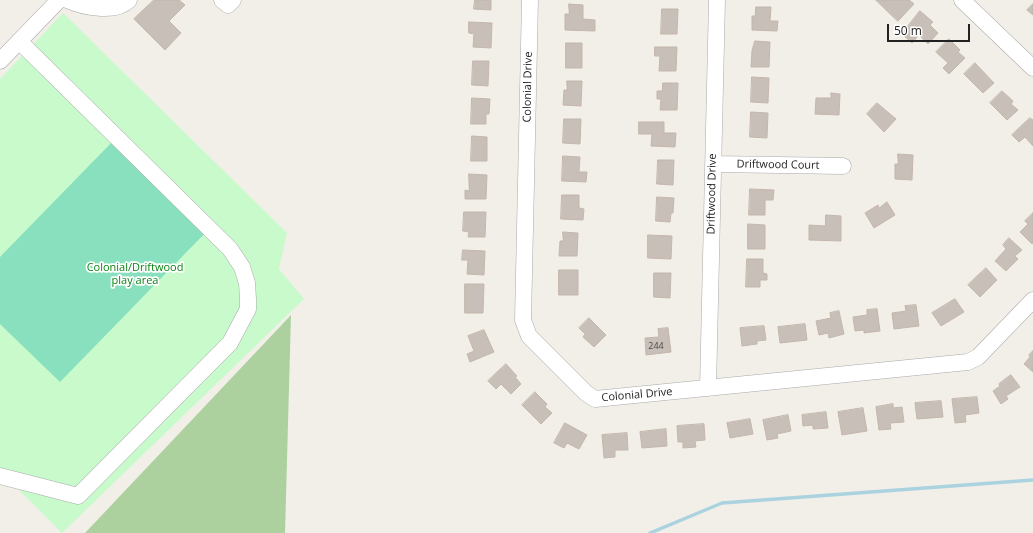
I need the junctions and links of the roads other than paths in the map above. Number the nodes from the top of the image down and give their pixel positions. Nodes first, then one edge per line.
1 (59, 0) edge
2 (67, 0) edge
3 (129, 0) edge
4 (222, 0) edge
5 (233, 0) edge
6 (530, 0) edge
7 (717, 0) edge
8 (962, 0) edge
9 (19, 41) junction
10 (0, 61) edge
11 (1033, 68) edge
12 (713, 164) junction
13 (843, 166) dead end
14 (1032, 302) edge
15 (708, 388) junction
16 (0, 476) edge

1 - 9 street
2 - 3 street
4 - 5 street
6 - 15 street, Colonial Drive
7 - 12 street, Driftwood Drive
8 - 11 street
9 - 10 street
9 - 16 street
12 - 13 street, Driftwood Court
12 - 15 street, Driftwood Drive
14 - 15 street, Colonial Drive

